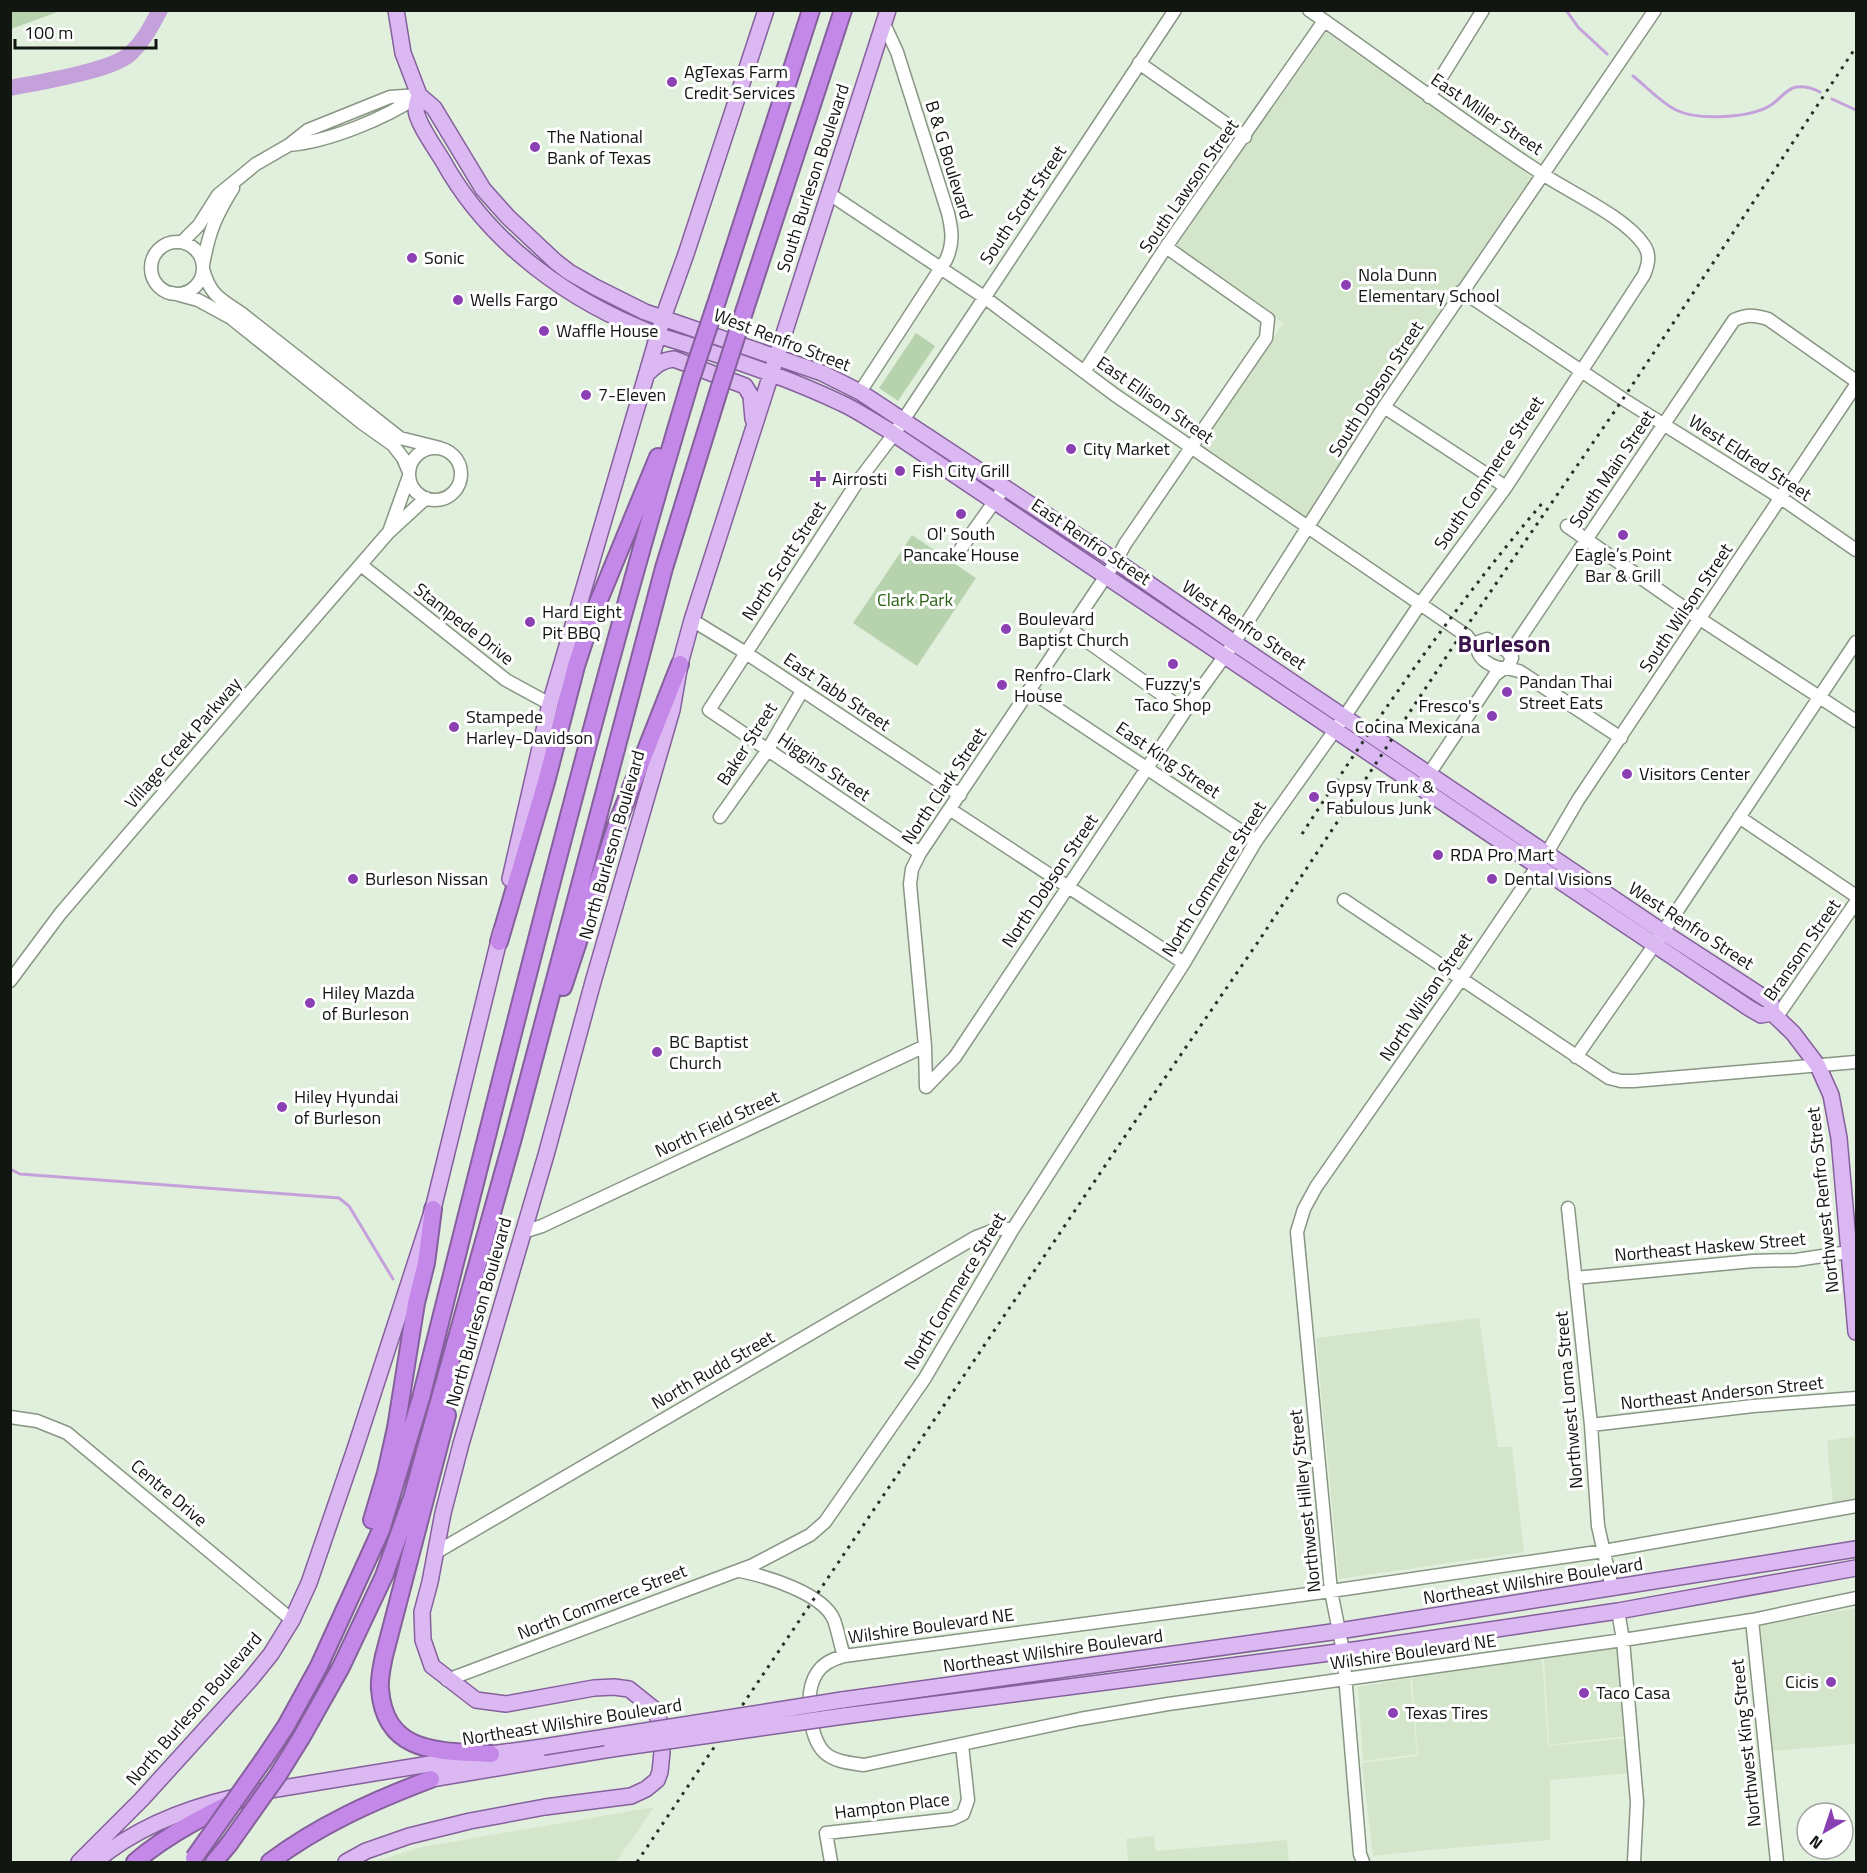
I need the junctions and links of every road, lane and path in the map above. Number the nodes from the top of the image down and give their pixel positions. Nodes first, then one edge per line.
1 (396, 10) edge
2 (766, 10) edge
3 (811, 10) edge
4 (843, 10) edge
5 (1175, 10) edge
6 (1310, 10) edge
7 (1483, 10) edge
8 (1654, 10) edge
9 (886, 17) edge
10 (1324, 21) junction
11 (1139, 63) junction
12 (419, 96) junction
13 (1430, 97) junction
14 (1245, 137) junction
15 (1544, 175) junction
16 (238, 179) junction
17 (828, 193) junction
18 (495, 232) junction
19 (182, 243) junction
20 (1644, 246) joint
21 (1166, 247) junction
22 (203, 267) junction
23 (941, 268) junction
24 (569, 272) junction
25 (1462, 291) junction
26 (172, 293) junction
27 (984, 297) junction
28 (663, 318) junction
29 (658, 335) junction
30 (776, 357) junction
31 (1580, 371) junction
32 (1084, 372) junction
33 (647, 374) junction
34 (771, 374) junction
35 (691, 380) junction
36 (1857, 383) edge
37 (860, 392) junction
38 (1384, 407) junction
39 (1664, 424) junction
40 (898, 427) junction
41 (753, 428) junction
42 (1190, 447) junction
43 (440, 448) junction
44 (409, 474) junction
45 (1506, 487) junction
46 (1004, 488) junction
47 (426, 498) junction
48 (1781, 498) junction
49 (995, 502) junction
50 (1566, 526) dead end
51 (1308, 528) junction
52 (388, 533) junction
53 (1586, 540) junction
54 (960, 550) dead end
55 (1857, 550) edge
56 (1116, 561) junction
57 (361, 565) junction
58 (1106, 576) junction
59 (1420, 604) junction
60 (1700, 619) junction
61 (692, 620) junction
62 (1070, 629) junction
63 (1857, 642) edge
64 (1234, 643) junction
65 (1480, 644) junction
66 (746, 653) junction
67 (1224, 657) junction
68 (680, 663) junction
69 (1508, 663) junction
70 (1029, 690) junction
71 (802, 691) junction
72 (1820, 697) junction
73 (550, 704) junction
74 (709, 710) joint
75 (1185, 711) junction
76 (1345, 716) junction
77 (1857, 721) edge
78 (1334, 730) junction
79 (1621, 738) junction
80 (767, 751) junction
81 (1379, 761) joint
82 (1147, 768) junction
83 (1429, 773) junction
84 (1419, 788) junction
85 (960, 795) junction
86 (951, 810) junction
87 (720, 817) dead end
88 (1739, 817) junction
89 (1256, 841) junction
90 (920, 853) junction
91 (1542, 859) junction
92 (1068, 887) junction
93 (1857, 896) edge
94 (1344, 900) dead end
95 (1857, 902) edge
96 (1659, 938) junction
97 (499, 942) junction
98 (1184, 963) junction
99 (1461, 979) junction
100 (10, 981) edge
101 (1774, 1016) junction
102 (925, 1046) junction
103 (1576, 1057) junction
104 (1857, 1062) edge
105 (1818, 1066) junction
106 (513, 1137) junction
107 (1344, 1149) joint
108 (1568, 1208) dead end
109 (433, 1209) junction
110 (1851, 1226) edge
111 (1013, 1229) junction
112 (523, 1232) junction
113 (1848, 1252) junction
114 (1575, 1278) junction
115 (464, 1317) junction
116 (1857, 1332) edge
117 (1857, 1398) edge
118 (10, 1417) edge
119 (1591, 1425) junction
120 (1857, 1506) edge
121 (1857, 1549) edge
122 (1604, 1551) junction
123 (435, 1553) junction
124 (1857, 1568) edge
125 (738, 1571) junction
126 (1611, 1588) junction
127 (1331, 1591) junction
128 (1857, 1598) edge
129 (1618, 1611) junction
130 (292, 1620) junction
131 (1752, 1620) junction
132 (1339, 1631) junction
133 (1623, 1641) junction
134 (330, 1642) junction
135 (1343, 1651) junction
136 (844, 1656) junction
137 (1345, 1679) junction
138 (447, 1680) junction
139 (843, 1708) junction
140 (962, 1745) junction
141 (491, 1754) junction
142 (431, 1779) joint
143 (254, 1792) junction
144 (192, 1860) edge
145 (79, 1863) edge
146 (95, 1863) edge
147 (135, 1863) edge
148 (214, 1863) edge
149 (270, 1863) edge
150 (346, 1863) edge
151 (831, 1863) edge
152 (1363, 1863) edge
153 (1634, 1863) edge
154 (1777, 1863) edge

1 - 12 main road
2 - 28 main road
3 - 35 highway, bridge
4 - 106 highway, bridge
5 - 11 street, South Scott Street
6 - 10 street, East Miller Street
7 - 13 street
8 - 15 street, South Dobson Street
9 - 17 main road, South Burleson Boulevard
9 - 23 street, B & G Boulevard
10 - 13 street, East Miller Street
10 - 14 street, South Lawson Street
11 - 14 street
11 - 27 street, South Scott Street
12 - 16 street
12 - 18 main road
12 - 24 main road
13 - 15 street, East Miller Street
14 - 21 street, South Lawson Street
15 - 20 street, East Miller Street
15 - 25 street, South Dobson Street
16 - 19 street
16 - 22 street
17 - 23 street, East Ellison Street
17 - 30 main road, South Burleson Boulevard
18 - 24 main road
18 - 29 main road
19 - 22 street
19 - 26 street
20 - 31 street, South Commerce Street
21 - 32 street, South Lawson Street
21 - 42 street, North Clark Street
22 - 26 street
22 - 43 street
23 - 27 street, East Ellison Street
23 - 37 street, B & G Boulevard
24 - 28 main road
25 - 31 street, West Eldred Street
25 - 38 street, South Dobson Street
26 - 44 street
27 - 32 street, East Ellison Street
27 - 40 street, South Scott Street
28 - 29 main road, North Burleson Boulevard
28 - 30 main road, West Renfro Street
29 - 33 main road, North Burleson Boulevard
29 - 34 main road, West Renfro Street
30 - 34 main road, North Burleson Boulevard
30 - 37 main road, West Renfro Street
31 - 39 street, West Eldred Street
31 - 45 street, South Commerce Street
32 - 42 street, East Ellison Street
33 - 41 main road
33 - 73 main road, North Burleson Boulevard
34 - 40 main road, East Renfro Street
34 - 41 main road, North Burleson Boulevard
35 - 97 highway
35 - 134 highway
36 - 39 street, South Main Street
36 - 48 street, South Wilson Street
37 - 40 main road, West Renfro Street
38 - 45 street
38 - 51 street, South Dobson Street
39 - 48 street, West Eldred Street
39 - 53 street, South Main Street
40 - 46 main road, West Renfro Street
40 - 49 main road, East Renfro Street
40 - 66 street, North Scott Street
41 - 61 main road, North Burleson Boulevard
42 - 51 street, East Ellison Street
42 - 56 street, North Clark Street
43 - 44 street, Village Creek Parkway
43 - 47 street, Village Creek Parkway
44 - 47 street
44 - 52 street, Village Creek Parkway
45 - 59 street, South Commerce Street
46 - 49 street
46 - 56 main road, West Renfro Street
47 - 52 street, Village Creek Parkway
48 - 55 street, West Eldred Street
48 - 60 street, South Wilson Street
49 - 54 street
49 - 58 main road, East Renfro Street
50 - 53 street
51 - 59 street, East Ellison Street
51 - 64 street, South Dobson Street
52 - 57 street, Village Creek Parkway
53 - 60 street
53 - 69 street, South Main Street
56 - 58 street, North Clark Street
56 - 64 main road, West Renfro Street
57 - 73 street, Stampede Drive
57 - 100 street, Village Creek Parkway
58 - 62 street, North Clark Street
58 - 67 main road, East Renfro Street
59 - 65 street, East Ellison Street
59 - 76 street, South Commerce Street
60 - 72 street
60 - 79 street, South Wilson Street
61 - 66 street, East Tabb Street
61 - 68 main road, North Burleson Boulevard
62 - 70 street, North Clark Street
62 - 75 street
63 - 72 street
64 - 67 street, South Dobson Street
64 - 76 main road, West Renfro Street
65 - 69 street, East Ellison Street
65 - 69 street, East Ellison Street
66 - 71 street, East Tabb Street
66 - 74 street, North Scott Street
67 - 75 street, North Dobson Street
67 - 78 main road, East Renfro Street
68 - 106 highway
68 - 112 main road, North Burleson Boulevard
69 - 79 street, East Ellison Street
69 - 83 street, South Main Street
70 - 82 street, East King Street
70 - 85 street, North Clark Street
71 - 80 street, Baker Street
71 - 85 street, East Tabb Street
72 - 77 street
72 - 88 street
73 - 97 main road, North Burleson Boulevard
74 - 80 street, Higgins Street
75 - 82 street, North Dobson Street
76 - 78 street, North Commerce Street
76 - 83 main road, West Renfro Street
78 - 81 main road, East Renfro Street
78 - 89 street, North Commerce Street
79 - 91 street, South Wilson Street
80 - 87 street, Baker Street
80 - 90 street, Higgins Street
81 - 84 main road, West Renfro Street
82 - 89 street, East King Street
82 - 92 street, North Dobson Street
83 - 84 street, South Main Street
83 - 91 main road, West Renfro Street
84 - 91 main road, West Renfro Street
85 - 86 street, North Clark Street
86 - 90 street, North Clark Street
86 - 92 street
88 - 93 street
88 - 96 street
89 - 98 street, North Commerce Street
90 - 102 street, North Clark Street
91 - 96 main road, West Renfro Street
91 - 99 street, North Wilson Street
92 - 98 street
92 - 102 street, North Dobson Street
94 - 99 street
95 - 101 street, Bransom Street
96 - 101 main road, West Renfro Street
96 - 103 street
97 - 109 main road, North Burleson Boulevard
98 - 111 street, North Commerce Street
99 - 103 street
99 - 107 street, North Wilson Street
101 - 105 main road, West Renfro Street
102 - 112 street, North Field Street
103 - 105 street
104 - 105 street
105 - 110 main road, Northwest Renfro Street
106 - 115 highway
107 - 127 street, Northwest Hillery Street
108 - 114 street, Northwest Lorna Street
109 - 130 main road, North Burleson Boulevard
109 - 134 highway
110 - 113 main road, Northwest Renfro Street
111 - 123 street, North Rudd Street
111 - 125 street, North Commerce Street
112 - 123 main road, North Burleson Boulevard
113 - 114 street, Northeast Haskew Street
113 - 116 main road, Northwest Renfro Street
114 - 119 street, Northwest Lorna Street
115 - 141 highway
115 - 148 highway, bridge
117 - 119 street, Northeast Anderson Street
118 - 130 street, Centre Drive
119 - 122 street, Northwest Lorna Street
120 - 122 street, Wilshire Boulevard NE
121 - 126 main road, Northeast Wilshire Boulevard
122 - 126 street, Northwest Lorna Street
122 - 127 street, Wilshire Boulevard NE
123 - 138 main road, North Burleson Boulevard
124 - 129 main road, Northeast Wilshire Boulevard
125 - 136 street
125 - 138 street, North Commerce Street
126 - 132 main road, Northeast Wilshire Boulevard
127 - 132 street, Northwest Hillery Street
127 - 136 street, Wilshire Boulevard NE
128 - 131 street, Wilshire Boulevard NE
129 - 133 street
129 - 135 main road, Northeast Wilshire Boulevard
130 - 145 main road, North Burleson Boulevard
131 - 133 street, Wilshire Boulevard NE
131 - 154 street, Northwest King Street
132 - 135 street, Northwest Hillery Street
132 - 139 main road, Northeast Wilshire Boulevard
133 - 137 street, Wilshire Boulevard NE
133 - 153 street
134 - 144 highway, bridge
135 - 137 street, Northwest Hillery Street
135 - 139 main road, Northeast Wilshire Boulevard
136 - 140 street, Wilshire Boulevard NE
137 - 140 street, Wilshire Boulevard NE
137 - 152 street, Northwest Hillery Street
138 - 150 main road, North Burleson Boulevard
139 - 141 main road, Northeast Wilshire Boulevard, bridge
139 - 142 main road, Northeast Wilshire Boulevard, bridge
140 - 151 street, Hampton Place
141 - 143 main road, Northeast Wilshire Boulevard
142 - 149 highway
143 - 146 main road, Northeast Wilshire Boulevard
143 - 147 highway

